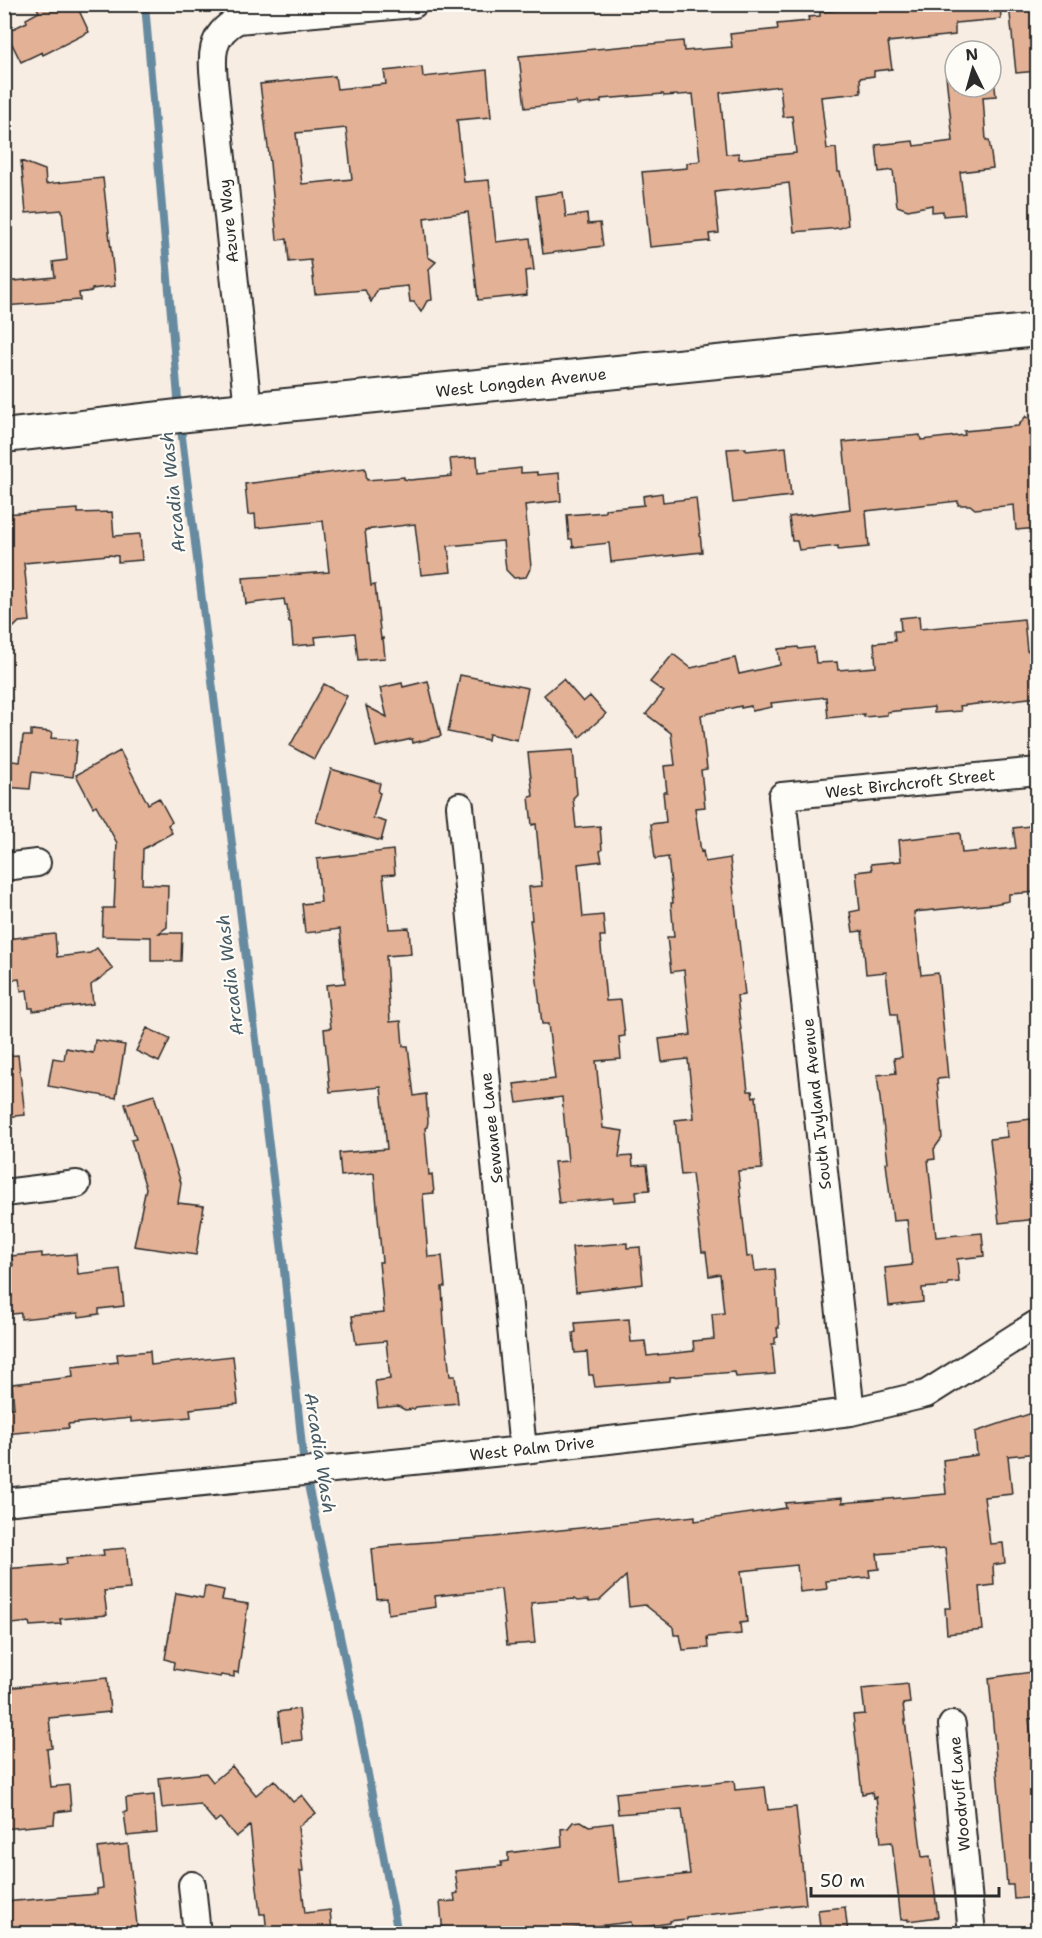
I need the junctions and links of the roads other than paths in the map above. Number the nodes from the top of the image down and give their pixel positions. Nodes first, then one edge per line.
1 (414, 4) edge
2 (1038, 330) edge
3 (248, 409) junction
4 (4, 436) edge
5 (1038, 771) edge
6 (782, 796) joint
7 (460, 806) dead end
8 (37, 863) dead end
9 (4, 867) edge
10 (77, 1184) dead end
11 (4, 1193) edge
12 (1038, 1323) edge
13 (851, 1412) junction
14 (523, 1450) junction
15 (4, 1502) edge
16 (952, 1725) dead end
17 (192, 1885) dead end
18 (197, 1934) edge
19 (972, 1934) edge

1 - 3 street, Azure Way
2 - 3 street, West Longden Avenue
3 - 4 street, West Longden Avenue
5 - 6 street, West Birchcroft Street
6 - 13 street, South Ivyland Avenue
7 - 14 street, Sewanee Lane
8 - 9 street
10 - 11 street
12 - 13 street, West Palm Drive
13 - 14 street, West Palm Drive
14 - 15 street, West Palm Drive
16 - 19 street, Woodruff Lane
17 - 18 street

